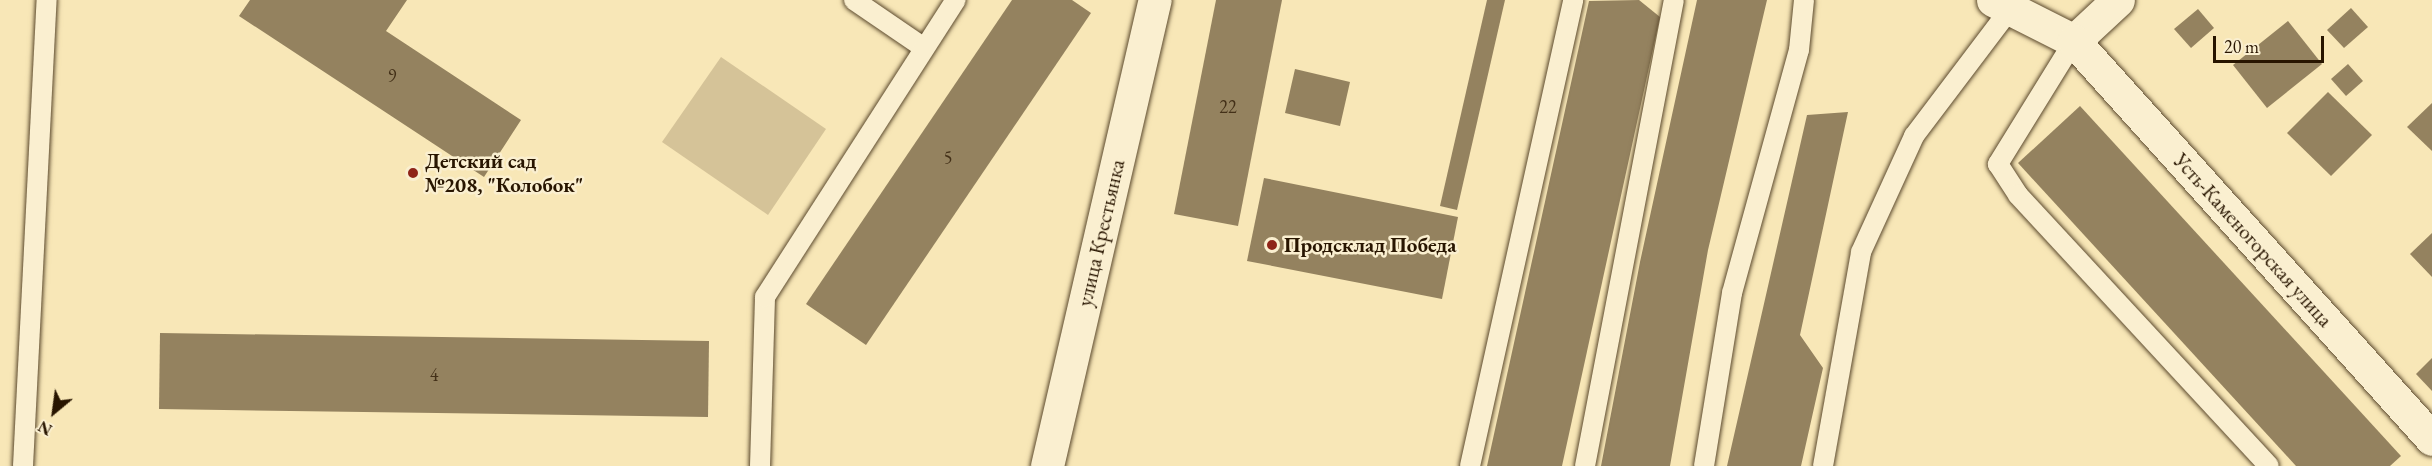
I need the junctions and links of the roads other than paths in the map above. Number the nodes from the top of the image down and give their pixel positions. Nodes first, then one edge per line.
1 (47, 0) edge
2 (854, 0) edge
3 (956, 0) edge
4 (1155, 0) edge
5 (1572, 0) edge
6 (1674, 0) edge
7 (1804, 0) edge
8 (2118, 0) edge
9 (2001, 4) edge
10 (2074, 41) junction
11 (923, 47) junction
12 (2432, 439) edge
13 (23, 466) edge
14 (760, 466) edge
15 (1047, 466) edge
16 (1470, 466) edge
17 (1585, 466) edge
18 (1704, 466) edge
19 (1823, 466) edge
20 (2269, 466) edge

1 - 13 lane
2 - 11 lane
3 - 11 lane
4 - 15 street, улица Крестьянка
5 - 16 lane
6 - 17 lane
7 - 18 lane
8 - 10 street
9 - 10 street
9 - 19 lane
10 - 12 street, Усть-Каменогорская улица
10 - 20 lane
11 - 14 lane

